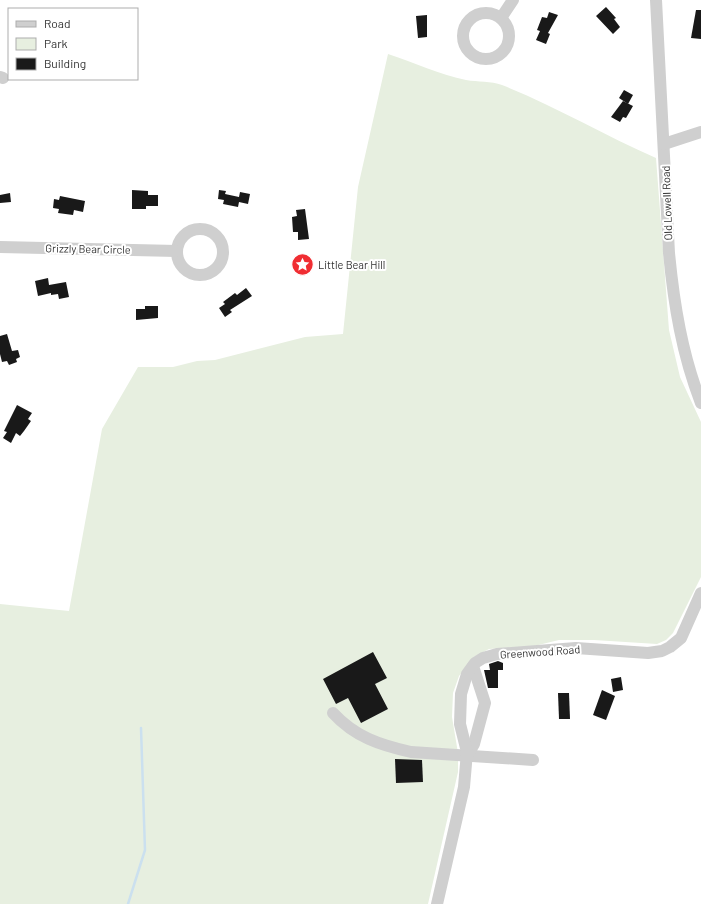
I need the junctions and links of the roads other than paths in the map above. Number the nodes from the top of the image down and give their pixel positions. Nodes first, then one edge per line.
1 (514, 0) edge
2 (656, 0) edge
3 (501, 18) dead end
4 (701, 132) edge
5 (664, 144) junction
6 (0, 247) edge
7 (176, 251) dead end
8 (701, 403) edge
9 (701, 593) edge
10 (473, 666) junction
11 (333, 713) dead end
12 (467, 756) junction
13 (533, 760) dead end
14 (437, 904) edge

1 - 3 street
2 - 5 street, Old Lowell Road
4 - 5 street
5 - 8 street, Old Lowell Road
6 - 7 street, Grizzly Bear Circle
9 - 10 street, Greenwood Road
10 - 12 street
10 - 12 street
11 - 12 street
12 - 13 street
12 - 14 street

